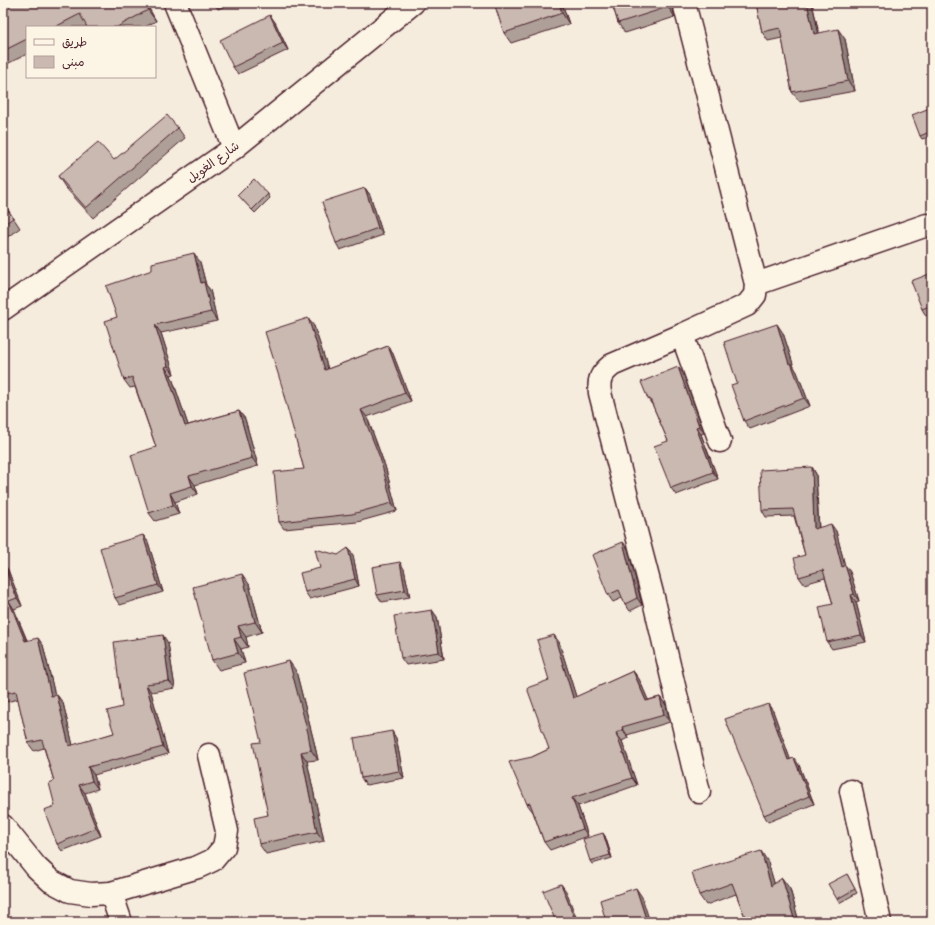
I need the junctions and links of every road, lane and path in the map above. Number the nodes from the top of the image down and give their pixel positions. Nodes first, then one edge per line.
1 (175, 3) edge
2 (413, 3) edge
3 (684, 3) edge
4 (234, 148) junction
5 (927, 224) dead end
6 (756, 284) junction
7 (3, 309) edge
8 (682, 335) junction
9 (720, 441) dead end
10 (209, 755) dead end
11 (851, 791) dead end
12 (699, 792) dead end
13 (3, 826) edge
14 (111, 893) junction
15 (121, 922) edge
16 (880, 922) edge

1 - 4 street
2 - 4 street, شارع الغويل
3 - 6 street
4 - 7 street, شارع الغويل
5 - 6 street
6 - 8 street
8 - 9 street
8 - 12 street
10 - 14 street
11 - 16 street
13 - 14 street
14 - 15 street

